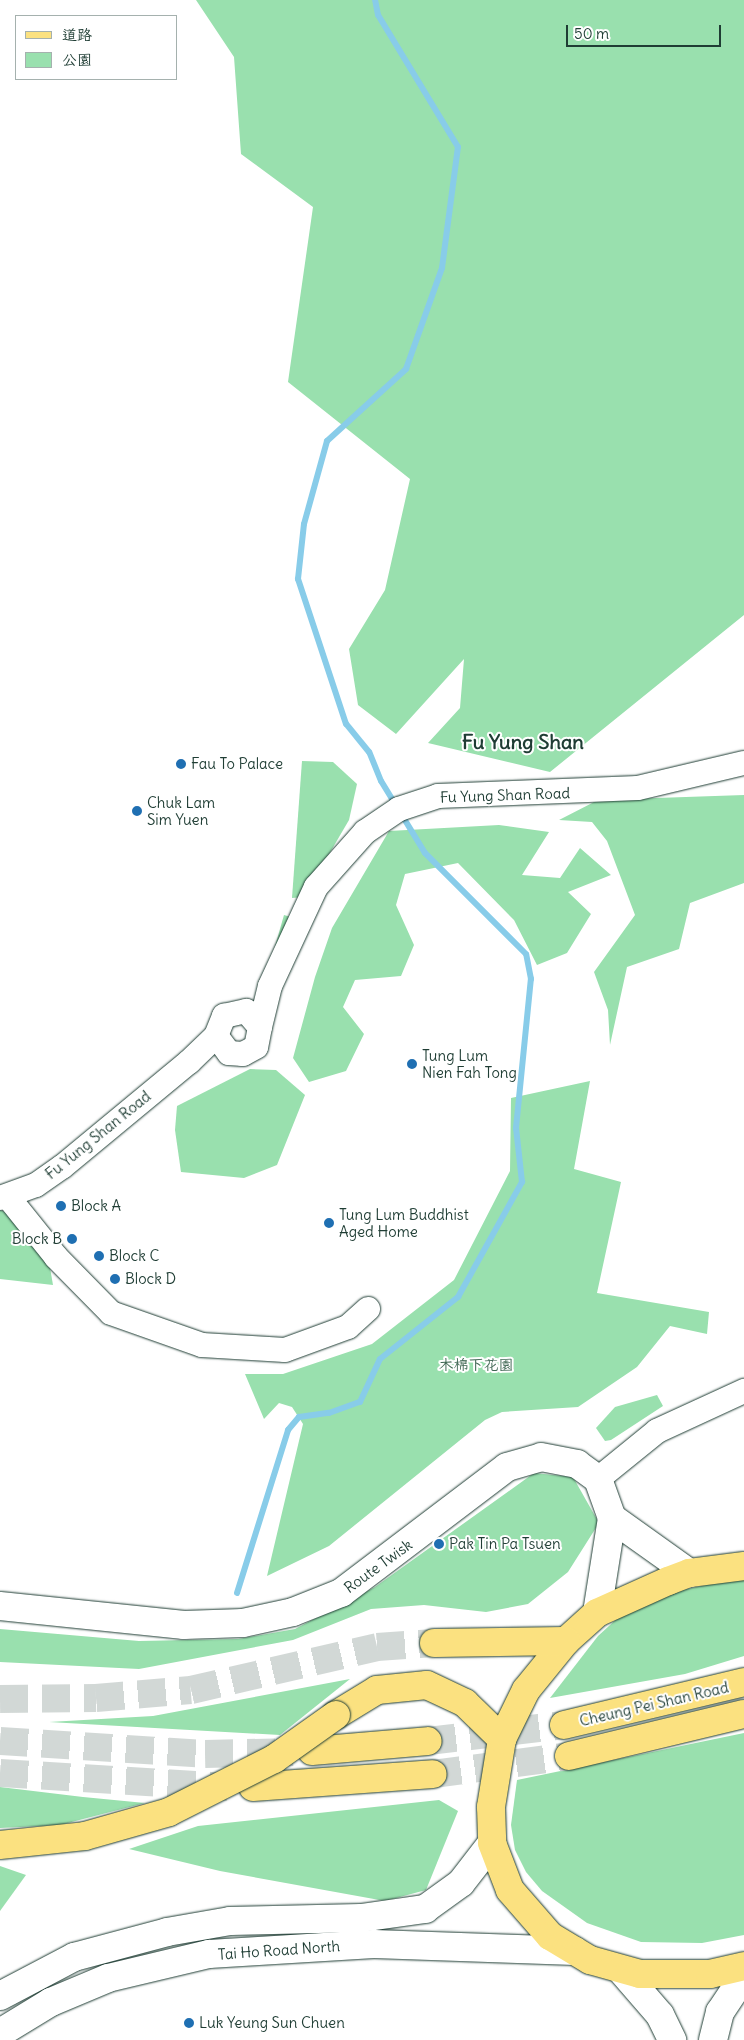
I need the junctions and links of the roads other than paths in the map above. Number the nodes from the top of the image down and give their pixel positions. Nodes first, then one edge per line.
1 (744, 763) edge
2 (270, 986) junction
3 (238, 1010) junction
4 (260, 1027) junction
5 (220, 1042) junction
6 (4, 1197) edge
7 (368, 1309) dead end
8 (744, 1391) edge
9 (598, 1479) junction
10 (612, 1518) junction
11 (744, 1566) edge
12 (689, 1573) junction
13 (0, 1606) edge
14 (596, 1613) junction
15 (566, 1641) junction
16 (434, 1643) tunnel mouth
17 (744, 1682) edge
18 (744, 1714) edge
19 (564, 1724) tunnel mouth
20 (502, 1739) junction
21 (428, 1741) tunnel mouth
22 (312, 1751) tunnel mouth
23 (569, 1756) tunnel mouth
24 (433, 1774) tunnel mouth
25 (253, 1787) tunnel mouth
26 (492, 1842) junction
27 (0, 1845) edge
28 (575, 1951) junction
29 (744, 1966) edge
30 (622, 1971) junction
31 (744, 1976) edge
32 (0, 1996) edge
33 (0, 2033) edge
34 (672, 2040) edge
35 (713, 2040) edge

1 - 2 street, Fu Yung Shan Road
2 - 3 street, Fu Yung Shan Road
2 - 4 street, Fu Yung Shan Road
3 - 4 street
3 - 5 street, Fu Yung Shan Road
4 - 5 street, Fu Yung Shan Road
5 - 6 street, Fu Yung Shan Road
6 - 7 street
8 - 9 street
9 - 10 main road
9 - 13 main road, Route Twisk
10 - 12 main road
10 - 14 main road
11 - 12 main road
12 - 14 main road
14 - 15 main road
15 - 16 main road
15 - 20 main road
17 - 19 main road, Cheung Pei Shan Road
18 - 23 main road, Cheung Pei Shan Road
20 - 26 main road
20 - 27 main road, bridge
21 - 22 main road
24 - 25 main road
26 - 28 main road
26 - 32 main road, Tai Ho Road North
28 - 30 main road
28 - 33 main road, Tai Ho Road North
29 - 30 main road
30 - 34 main road
31 - 35 main road

